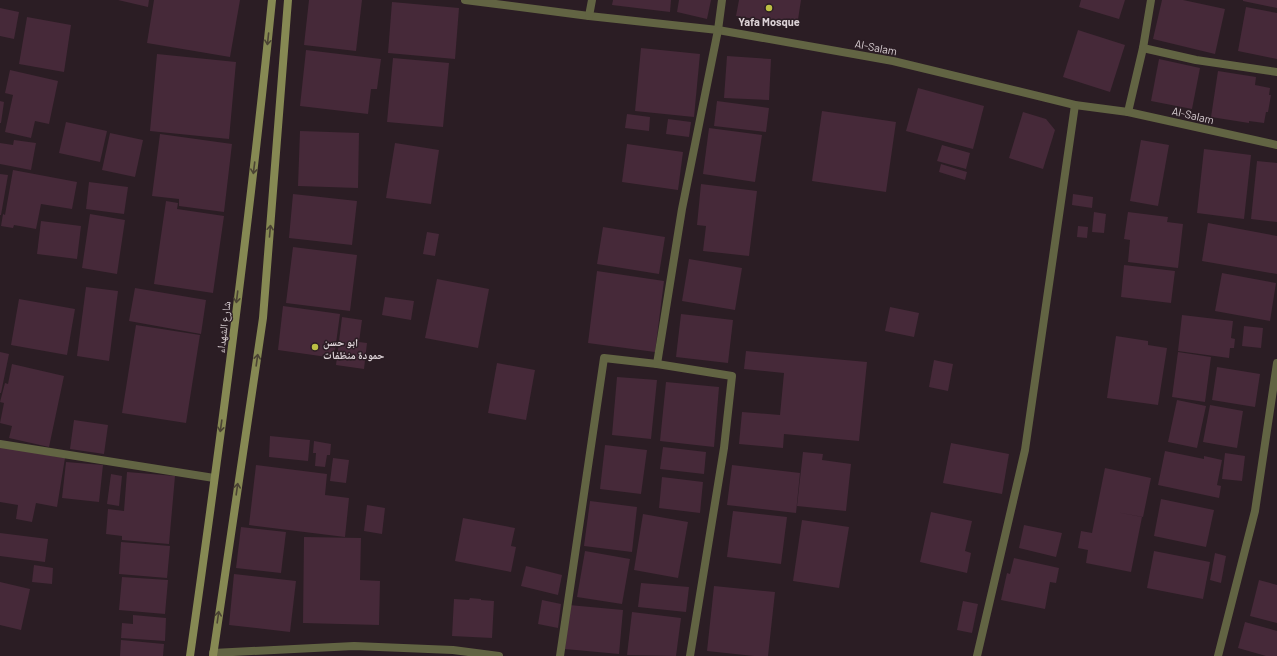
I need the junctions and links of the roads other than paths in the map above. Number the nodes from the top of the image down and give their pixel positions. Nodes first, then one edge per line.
1 (272, 0) edge
2 (288, 0) edge
3 (465, 0) edge
4 (592, 0) edge
5 (722, 0) edge
6 (1151, 0) edge
7 (502, 2) edge
8 (589, 16) junction
9 (718, 30) junction
10 (1143, 48) junction
11 (1277, 72) edge
12 (1075, 105) junction
13 (1128, 112) junction
14 (1277, 144) edge
15 (1277, 363) edge
16 (656, 364) junction
17 (0, 444) edge
18 (214, 478) junction
19 (452, 653) edge
20 (213, 655) edge
21 (190, 656) edge
22 (498, 656) edge
23 (560, 656) edge
24 (690, 656) edge
25 (977, 656) edge
26 (1218, 656) edge

1 -> 18 main road, شارع الشهداء
20 -> 2 main road
3 - 7 street, Al-Salam
4 - 8 street
5 - 9 street
6 - 10 street
7 - 8 street, Al-Salam
8 - 9 street, Al-Salam
9 - 12 street, Al-Salam
9 - 16 street
10 - 11 street
10 - 13 street
12 - 13 street, Al-Salam
12 - 25 street
13 - 14 street, Al-Salam
15 - 26 street
16 - 23 street
16 - 24 street
17 - 18 street
18 - 21 main road, شارع الشهداء
19 - 20 street
19 - 22 street

